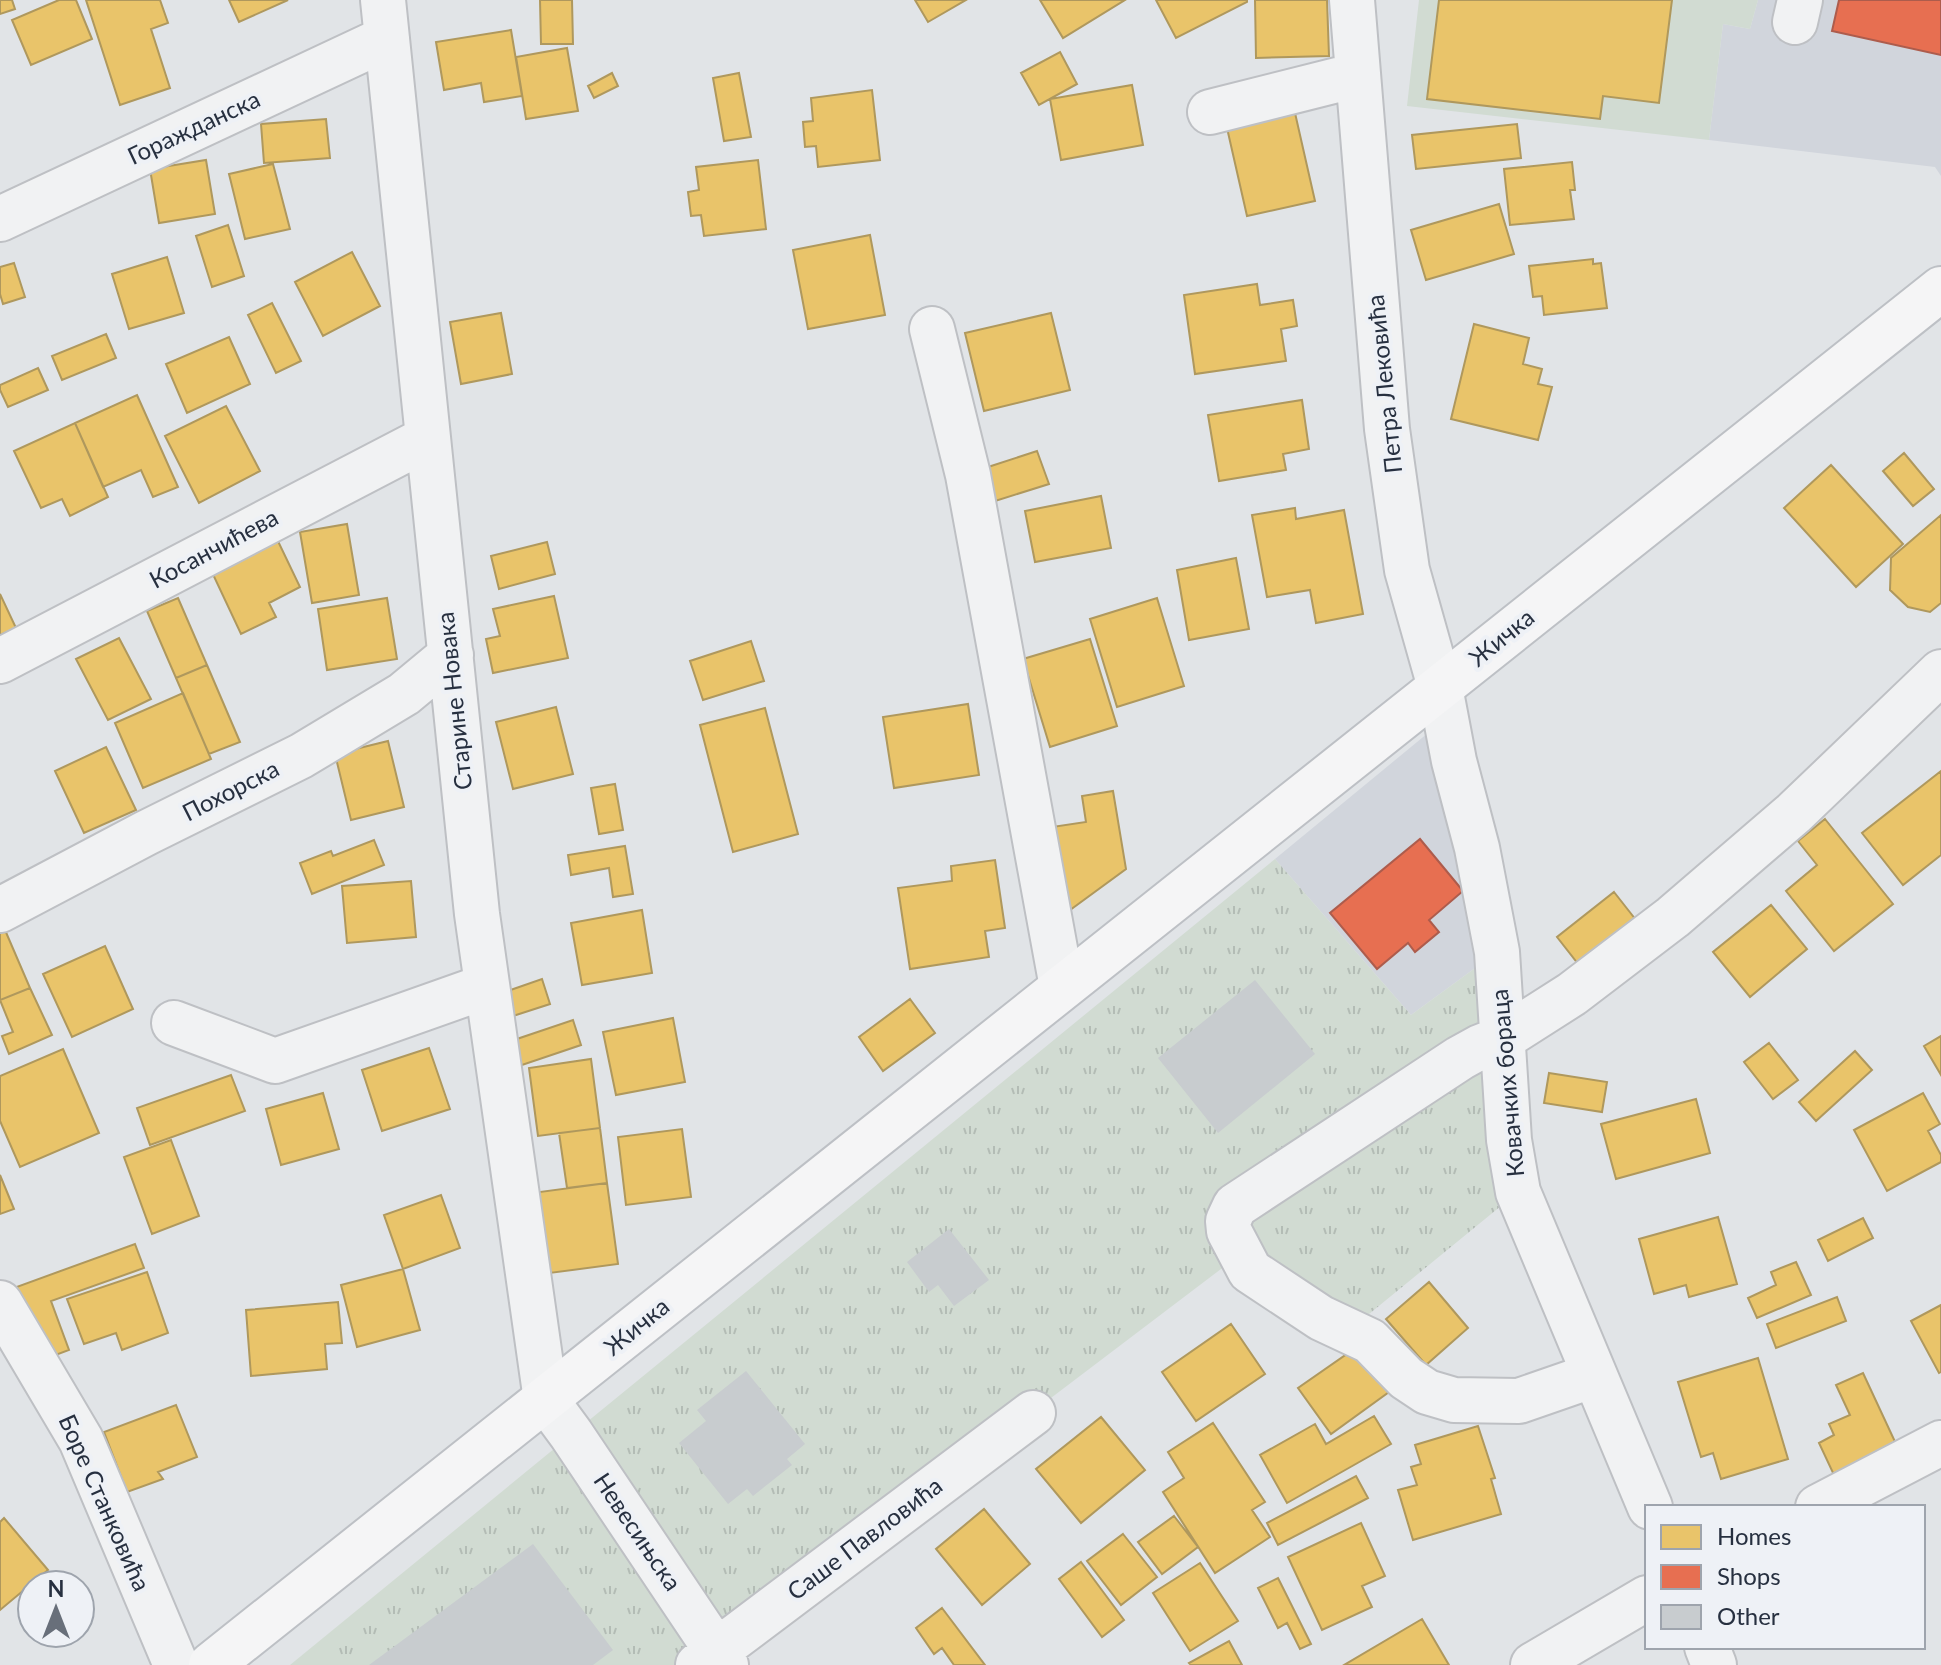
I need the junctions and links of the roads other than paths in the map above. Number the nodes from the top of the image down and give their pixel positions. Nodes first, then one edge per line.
1 (1352, 0) edge
2 (385, 19) edge
3 (1357, 75) junction
4 (1210, 112) dead end
5 (0, 219) edge
6 (1941, 289) edge
7 (932, 329) dead end
8 (428, 438) junction
9 (451, 655) junction
10 (0, 661) edge
11 (1941, 672) edge
12 (1440, 687) junction
13 (0, 910) edge
14 (487, 986) junction
15 (1062, 987) junction
16 (174, 1023) dead end
17 (1503, 1038) junction
18 (0, 1303) edge
19 (1594, 1375) junction
20 (546, 1400) junction
21 (1033, 1413) dead end
22 (1941, 1443) edge
23 (1649, 1505) edge
24 (1822, 1505) edge
25 (1645, 1599) edge
26 (714, 1660) edge
27 (176, 1665) edge
28 (211, 1665) edge
29 (1533, 1665) edge

1 - 3 street, Петра Лековића
2 - 5 street, Горажданска
2 - 8 street, Старине Новака
3 - 4 street
3 - 12 street, Петра Лековића
6 - 12 main road, Жичка
7 - 15 street
8 - 9 street, Старине Новака
8 - 10 street, Косанчићева
9 - 13 street, Похорска
9 - 14 street, Старине Новака
11 - 17 street
12 - 15 main road, Жичка
12 - 17 street, Ковачких бораца
14 - 16 street
14 - 20 street, Старине Новака
15 - 20 main road, Жичка
17 - 19 street, Ковачких бораца
17 - 19 street
18 - 27 street, Боре Станковића
19 - 23 street, Ковачких бораца
20 - 26 street, Невесињска
20 - 28 main road, Жичка
21 - 26 street, Саше Павловића
22 - 24 street
25 - 29 street

